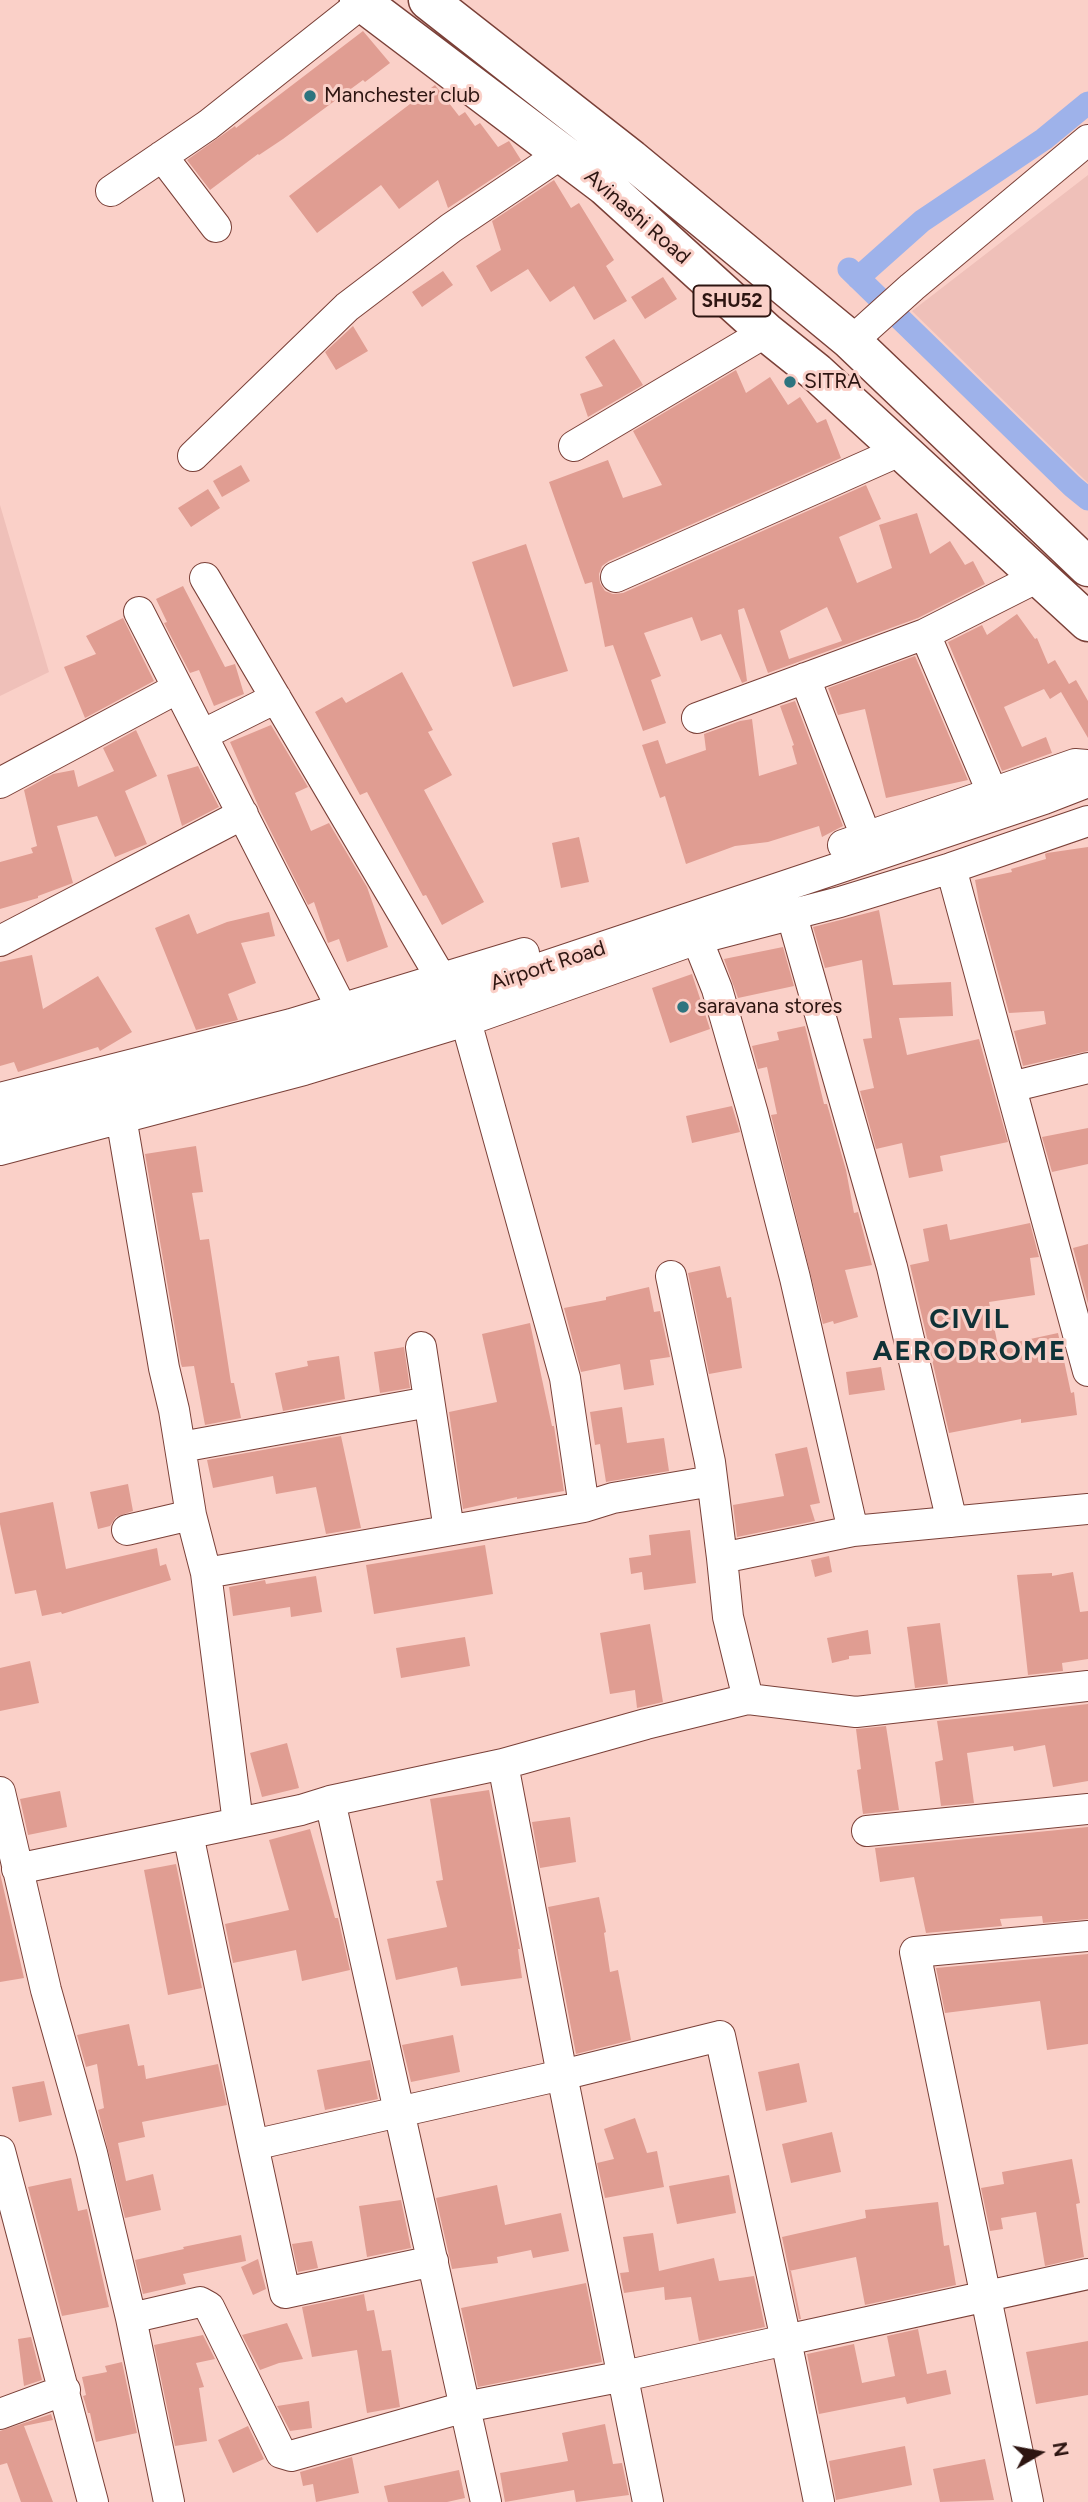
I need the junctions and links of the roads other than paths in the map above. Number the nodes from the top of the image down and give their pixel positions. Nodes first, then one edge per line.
1 (428, 0) edge
2 (360, 1) edge
3 (1088, 140) edge
4 (561, 154) junction
5 (162, 156) junction
6 (111, 191) dead end
7 (216, 227) dead end
8 (865, 329) junction
9 (766, 332) junction
10 (574, 446) dead end
11 (902, 450) junction
12 (193, 456) dead end
13 (1088, 567) edge
14 (616, 577) dead end
15 (1038, 577) junction
16 (205, 578) dead end
17 (139, 612) dead end
18 (1088, 622) edge
19 (925, 634) junction
20 (805, 678) junction
21 (178, 688) junction
22 (276, 698) junction
23 (697, 718) dead end
24 (202, 735) junction
25 (1088, 765) edge
26 (1088, 782) edge
27 (0, 783) edge
28 (992, 792) junction
29 (243, 814) junction
30 (1088, 821) edge
31 (866, 837) junction
32 (951, 868) junction
33 (792, 916) junction
34 (697, 939) junction
35 (0, 941) edge
36 (441, 978) junction
37 (342, 1009) junction
38 (466, 1021) junction
39 (1088, 1068) edge
40 (1011, 1087) junction
41 (1, 1101) edge
42 (121, 1117) junction
43 (0, 1150) edge
44 (671, 1276) dead end
45 (421, 1347) dead end
46 (1088, 1371) edge
47 (429, 1402) junction
48 (181, 1447) junction
49 (712, 1480) junction
50 (584, 1507) junction
51 (1088, 1508) edge
52 (191, 1515) junction
53 (952, 1522) junction
54 (127, 1530) dead end
55 (449, 1530) junction
56 (853, 1531) junction
57 (723, 1558) junction
58 (206, 1573) junction
59 (1088, 1686) edge
60 (748, 1699) junction
61 (503, 1764) junction
62 (0, 1793) edge
63 (330, 1801) junction
64 (1088, 1810) edge
65 (238, 1823) junction
66 (867, 1831) dead end
67 (188, 1834) junction
68 (17, 1869) junction
69 (1088, 1936) edge
70 (562, 2075) junction
71 (401, 2113) junction
72 (253, 2144) junction
73 (0, 2151) edge
74 (433, 2261) junction
75 (1088, 2274) edge
76 (986, 2295) junction
77 (131, 2318) junction
78 (786, 2340) junction
79 (624, 2376) junction
80 (65, 2390) junction
81 (465, 2407) junction
82 (0, 2414) edge
83 (93, 2502) edge
84 (169, 2502) edge
85 (486, 2502) edge
86 (648, 2502) edge
87 (819, 2502) edge
88 (1028, 2502) edge

1 - 8 main road, Avinashi Road / SHU52
2 - 4 main road, Avinashi Road / SHU52
2 - 5 street
3 - 8 street
4 - 9 main road, Avinashi Road / SHU52
4 - 12 street
5 - 6 street
5 - 7 street
8 - 13 main road, Avinashi Road / SHU52
9 - 10 street
9 - 11 main road, Avinashi Road / SHU52
11 - 14 street
11 - 15 main road, Avinashi Road / SHU52
15 - 18 main road, Avinashi Road / SHU52
15 - 19 street
16 - 22 street
17 - 21 street
19 - 20 street
19 - 28 street
20 - 23 street
20 - 31 street
21 - 24 street
21 - 27 street
22 - 24 street
22 - 36 street
24 - 29 street
25 - 28 street
26 - 41 street, Airport Road
28 - 31 street
29 - 35 street
29 - 37 street
30 - 32 street, Airport Road
31 - 36 street
32 - 33 street, Airport Road
32 - 40 street
33 - 34 street, Airport Road
33 - 53 street
34 - 38 street, Airport Road
34 - 56 street
36 - 37 street
37 - 41 street
38 - 42 street, Airport Road
38 - 50 street
39 - 40 street
40 - 46 street
42 - 43 street, Airport Road
42 - 48 street
44 - 49 street
45 - 47 street
47 - 48 street
47 - 55 street
48 - 52 street
49 - 50 street
49 - 57 street
50 - 55 street
51 - 53 street
52 - 54 street
52 - 58 street
53 - 56 street
55 - 58 street
56 - 57 street
57 - 60 street
58 - 65 street
59 - 60 street
60 - 61 street
61 - 63 street
61 - 70 street
62 - 68 street
63 - 65 street
63 - 71 street
64 - 66 street
65 - 67 street
67 - 68 street
67 - 72 street
68 - 77 street
69 - 76 street
70 - 71 street
70 - 78 street
70 - 79 street
71 - 72 street
71 - 74 street
72 - 74 street
73 - 80 street
74 - 81 street
75 - 76 street
76 - 78 street
76 - 88 street
77 - 81 street
77 - 84 street
78 - 79 street
78 - 87 street
79 - 81 street
79 - 86 street
80 - 82 street
80 - 83 street
81 - 85 street

